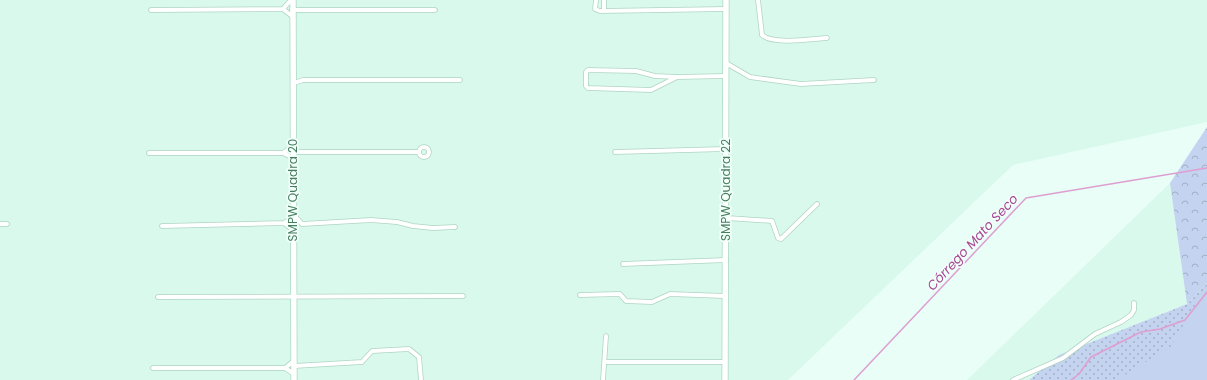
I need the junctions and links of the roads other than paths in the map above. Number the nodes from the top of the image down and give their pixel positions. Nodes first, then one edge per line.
1 (292, 0) edge
2 (726, 0) edge
3 (758, 0) edge
4 (604, 1) edge
5 (596, 2) edge
6 (283, 9) junction
7 (725, 9) junction
8 (151, 10) dead end
9 (435, 10) dead end
10 (604, 10) junction
11 (292, 13) junction
12 (826, 38) dead end
13 (726, 63) junction
14 (294, 74) junction
15 (725, 76) junction
16 (677, 77) junction
17 (302, 80) junction
18 (460, 80) dead end
19 (874, 80) dead end
20 (294, 83) junction
21 (293, 149) junction
22 (726, 149) junction
23 (418, 152) dead end
24 (615, 152) dead end
25 (283, 153) junction
26 (149, 154) dead end
27 (293, 158) junction
28 (817, 204) dead end
29 (294, 216) junction
30 (726, 218) junction
31 (0, 224) edge
32 (7, 224) dead end
33 (284, 224) junction
34 (302, 224) junction
35 (162, 226) dead end
36 (455, 227) dead end
37 (293, 231) junction
38 (726, 260) junction
39 (623, 264) dead end
40 (580, 295) dead end
41 (294, 296) junction
42 (463, 296) dead end
43 (725, 296) junction
44 (158, 297) dead end
45 (1134, 303) dead end
46 (606, 336) dead end
47 (605, 362) junction
48 (725, 362) junction
49 (294, 364) junction
50 (153, 368) dead end
51 (285, 368) junction
52 (294, 377) edge
53 (421, 380) edge
54 (603, 380) edge
55 (725, 380) edge
56 (1013, 380) edge

1 - 6 street
1 - 11 street, SMPW Quadra 20
2 - 7 street, SMPW Quadra 22
3 - 12 street
4 - 5 street
4 - 10 street
5 - 10 street
6 - 8 street
6 - 11 street
7 - 10 street
7 - 13 street, SMPW Quadra 22
9 - 11 street
11 - 14 street, SMPW Quadra 20
13 - 15 street, SMPW Quadra 22
13 - 19 street
14 - 17 street
14 - 20 street, SMPW Quadra 20
15 - 16 street
15 - 22 street, SMPW Quadra 22
16 - 16 street
17 - 18 street
17 - 20 street
20 - 21 street, SMPW Quadra 20
21 - 23 street
21 - 25 street
21 - 27 street, SMPW Quadra 20
22 - 24 street
22 - 30 street, SMPW Quadra 22
25 - 26 street
25 - 27 street
27 - 29 street, SMPW Quadra 20
28 - 30 street
29 - 33 street
29 - 34 street
29 - 37 street, SMPW Quadra 20
30 - 38 street, SMPW Quadra 22
31 - 32 street
33 - 35 street
33 - 37 street
34 - 36 street
34 - 37 street
37 - 41 street, SMPW Quadra 20
38 - 39 street
38 - 43 street, SMPW Quadra 22
40 - 43 street
41 - 42 street
41 - 44 street
41 - 49 street, SMPW Quadra 20
43 - 48 street, SMPW Quadra 22
45 - 56 street
46 - 47 street
47 - 48 street
47 - 54 street
48 - 55 street, SMPW Quadra 22
49 - 51 street
49 - 52 street, SMPW Quadra 20
49 - 53 street
50 - 51 street
51 - 52 street

